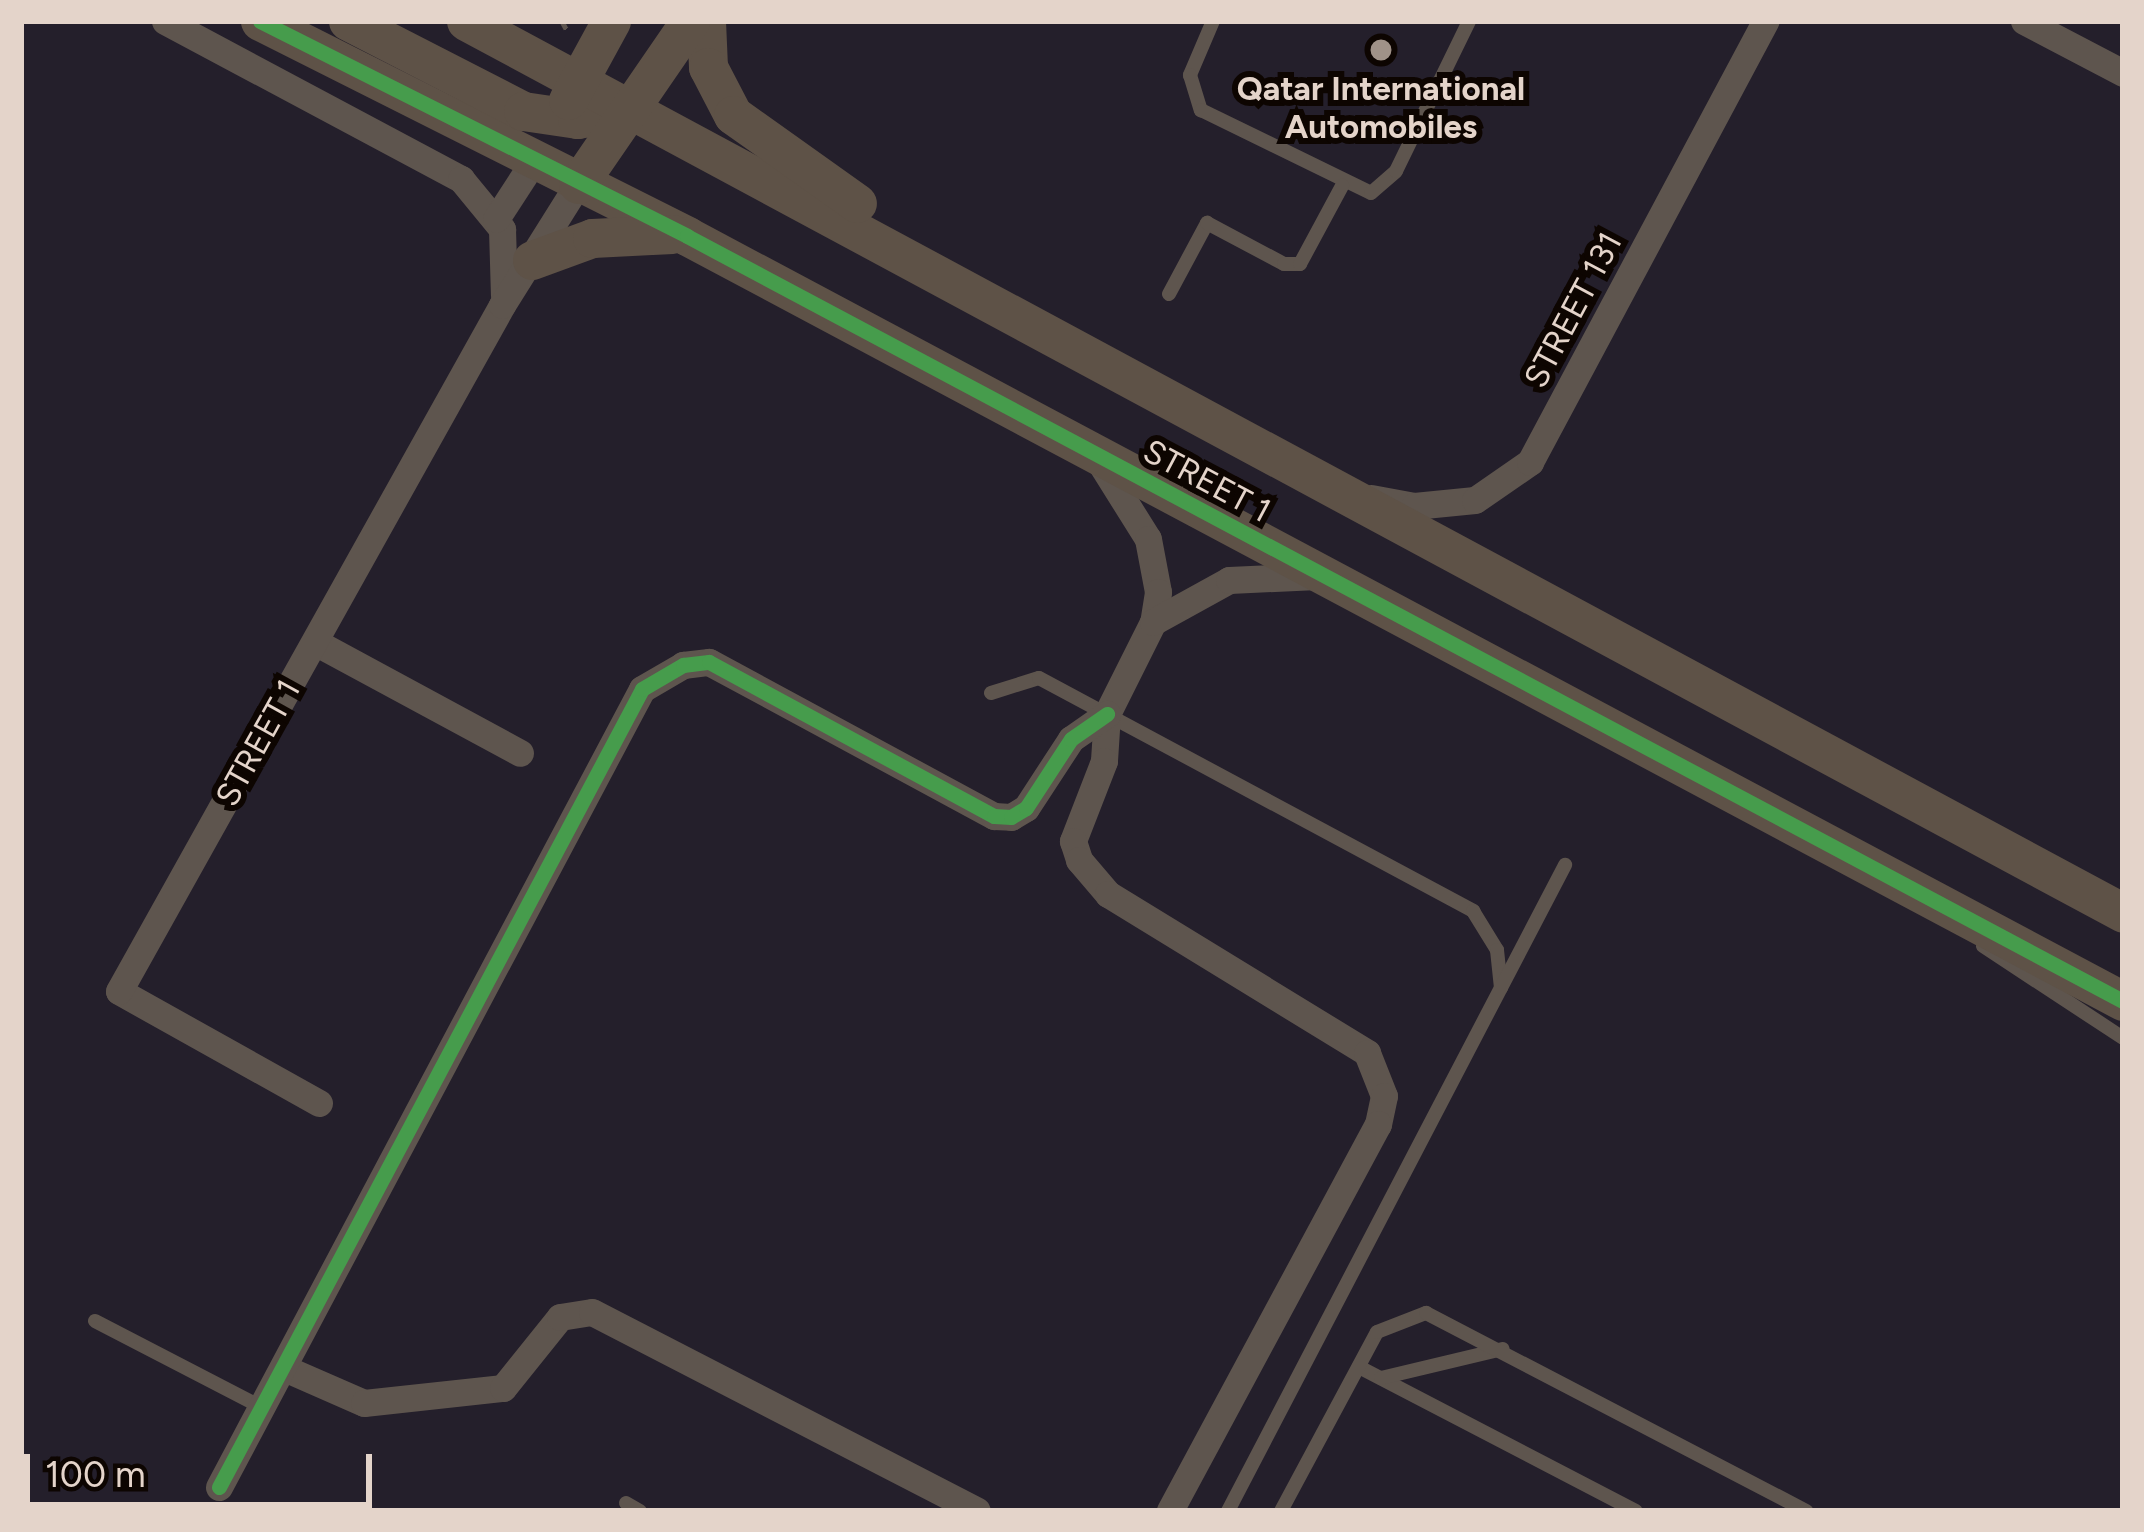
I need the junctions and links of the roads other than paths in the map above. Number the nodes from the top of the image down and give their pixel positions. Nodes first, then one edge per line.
1 (165, 21) edge
2 (260, 21) edge
3 (348, 21) edge
4 (523, 21) edge
5 (611, 21) edge
6 (690, 21) edge
7 (706, 21) edge
8 (1214, 21) edge
9 (1469, 21) edge
10 (1765, 21) edge
11 (2024, 21) edge
12 (468, 22) edge
13 (2123, 73) edge
14 (578, 80) junction
15 (632, 110) junction
16 (558, 118) junction
17 (533, 162) junction
18 (578, 184) junction
19 (1342, 186) junction
20 (496, 219) junction
21 (687, 236) junction
22 (532, 260) junction
23 (934, 268) junction
24 (1169, 294) dead end
25 (502, 305) junction
26 (1095, 455) junction
27 (1354, 494) junction
28 (1321, 576) junction
29 (1153, 622) junction
30 (315, 642) junction
31 (991, 693) dead end
32 (1107, 714) junction
33 (520, 753) dead end
34 (1828, 844) junction
35 (1565, 865) dead end
36 (2123, 913) edge
37 (1501, 988) junction
38 (2123, 1001) edge
39 (2123, 1038) edge
40 (319, 1102) dead end
41 (95, 1322) dead end
42 (1503, 1348) junction
43 (1359, 1367) junction
44 (284, 1368) junction
45 (1381, 1378) junction
46 (263, 1408) junction
47 (219, 1486) dead end
48 (626, 1503) dead end
49 (640, 1511) edge
50 (976, 1511) edge
51 (1170, 1511) edge
52 (1228, 1511) edge
53 (1281, 1511) edge
54 (1636, 1511) edge
55 (1807, 1511) edge

1 - 20 street
2 - 17 street, STREET 1
3 - 16 street
4 - 12 street
5 - 14 street
6 - 15 street
7 - 23 street
8 - 19 lane
9 - 19 lane
10 - 27 street, STREET 131
11 - 13 street
12 - 14 street, STREET 1
14 - 15 street, STREET 1
14 - 16 street
15 - 16 street
15 - 18 street
15 - 23 street, STREET 1
16 - 17 street
17 - 18 street, STREET 1
17 - 20 street
18 - 21 street, STREET 1
18 - 22 street, STREET 1
19 - 24 lane
20 - 25 street, STREET 1
21 - 22 street
21 - 26 street, STREET 1
22 - 25 street, STREET 1
23 - 27 street, STREET 1
25 - 30 street, STREET 1
26 - 28 street, STREET 1
26 - 29 street, STREET 1
27 - 36 street, STREET 1
28 - 29 street, STREET 1
28 - 34 street, STREET 1
29 - 32 street, STREET 1
30 - 33 street
30 - 40 street, STREET 1
31 - 32 lane
32 - 37 lane
32 - 44 street
32 - 51 street
34 - 38 street, STREET 1
34 - 39 lane
35 - 37 lane
37 - 52 lane
41 - 46 lane
42 - 43 lane
42 - 45 lane
42 - 55 lane
43 - 45 lane
43 - 53 lane
44 - 46 street
44 - 50 street
45 - 54 lane
46 - 47 street
48 - 49 lane

